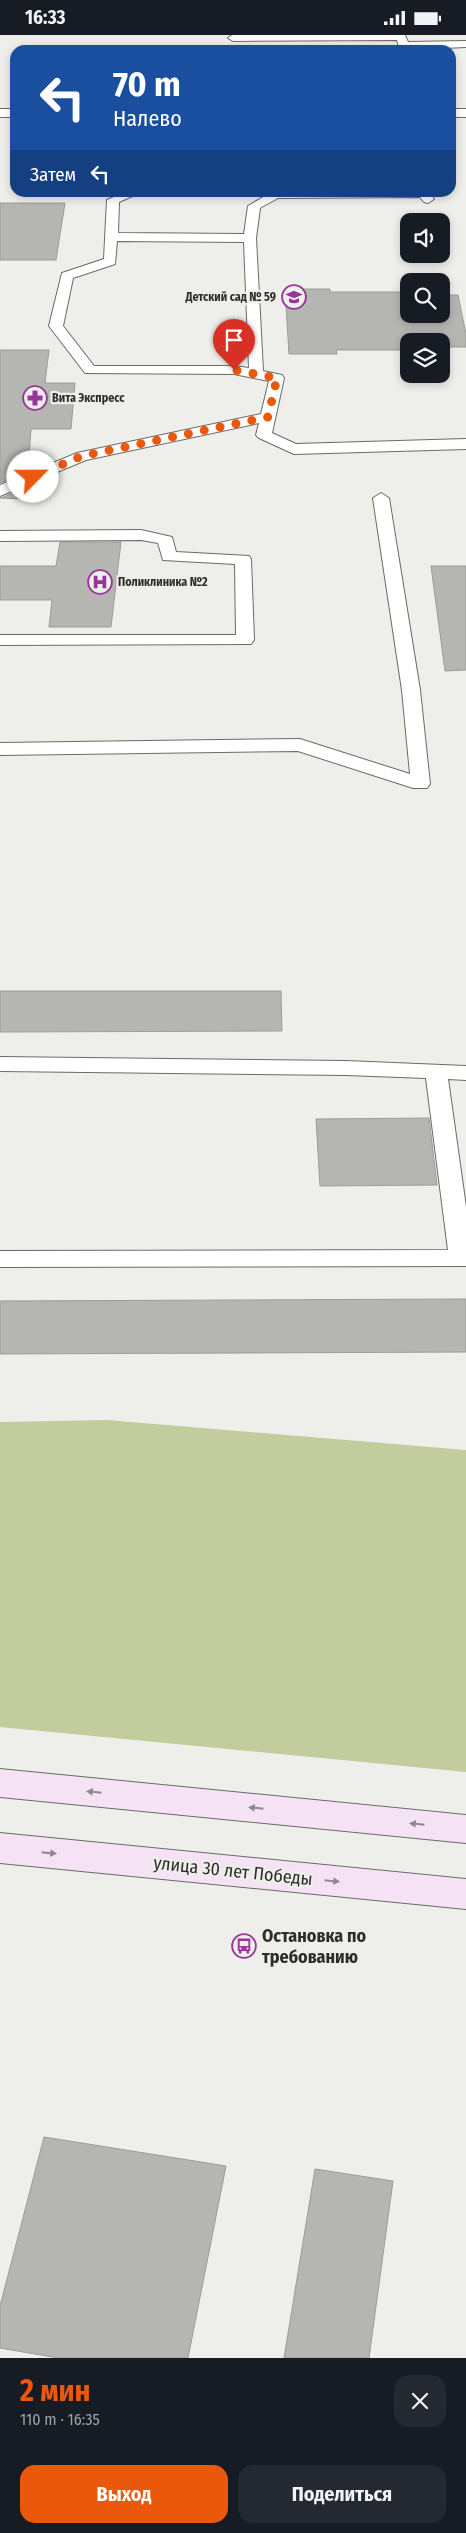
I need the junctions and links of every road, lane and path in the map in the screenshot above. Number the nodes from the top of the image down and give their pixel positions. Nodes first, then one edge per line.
1 (233, 36) edge
2 (404, 45) edge
3 (122, 197) edge
4 (269, 197) edge
5 (112, 237) junction
6 (250, 238) junction
7 (256, 375) junction
8 (268, 417) junction
9 (466, 444) edge
10 (0, 491) edge
11 (381, 499) dead end
12 (0, 536) edge
13 (0, 640) edge
14 (0, 749) edge
15 (0, 1064) edge
16 (436, 1072) junction
17 (466, 1073) edge
18 (0, 1259) edge
19 (463, 1259) edge
20 (0, 1783) edge
21 (466, 1829) edge
22 (0, 1848) edge
23 (466, 1894) edge

1 - 2 lane
3 - 5 lane
4 - 6 lane
5 - 6 lane
5 - 7 lane
6 - 7 lane
7 - 8 lane
8 - 9 lane
8 - 10 lane
11 - 14 lane
12 - 13 lane
15 - 16 lane
16 - 17 lane
16 - 19 lane
18 - 19 lane
21 -> 20 main road
22 -> 23 main road, улица 30 лет Победы

